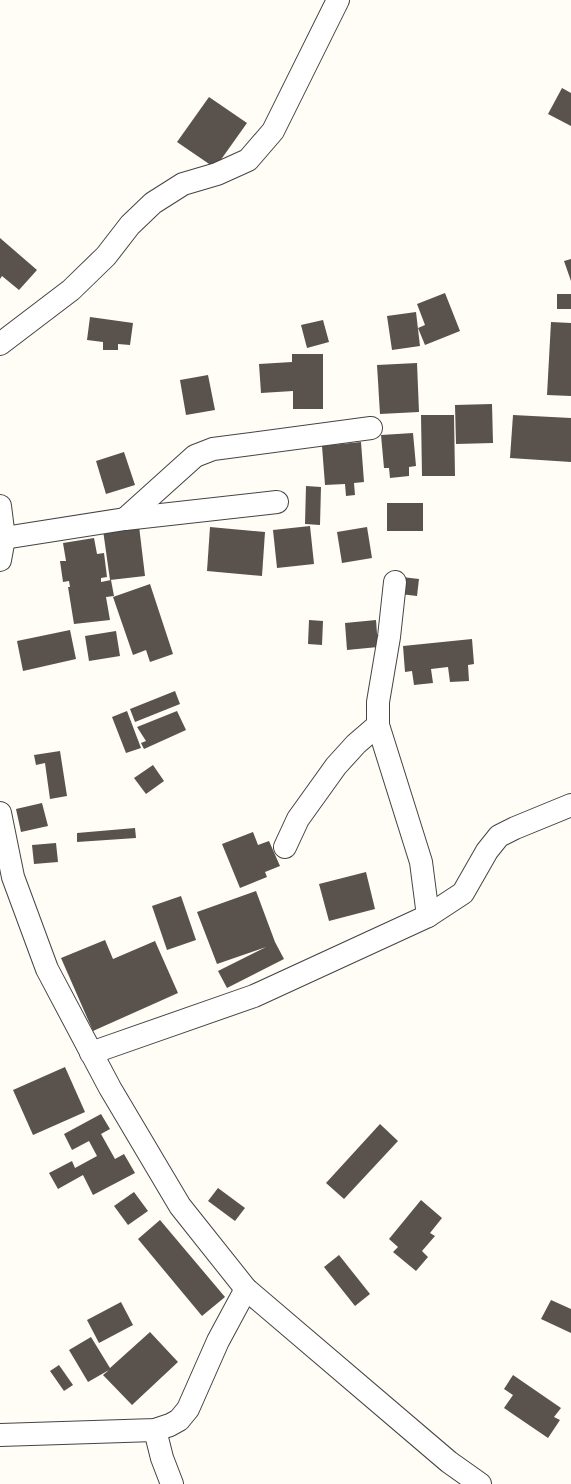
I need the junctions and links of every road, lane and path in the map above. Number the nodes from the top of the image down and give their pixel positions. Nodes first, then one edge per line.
1 (338, 0) edge
2 (0, 344) edge
3 (371, 428) dead end
4 (277, 502) dead end
5 (0, 506) edge
6 (125, 519) junction
7 (4, 538) junction
8 (0, 560) edge
9 (395, 582) dead end
10 (378, 725) junction
11 (571, 805) edge
12 (0, 813) edge
13 (285, 847) dead end
14 (7, 879) edge
15 (428, 916) junction
16 (91, 1053) junction
17 (246, 1289) junction
18 (156, 1430) junction
19 (0, 1435) edge
20 (449, 1462) junction
21 (172, 1484) edge
22 (455, 1484) edge
23 (480, 1484) edge

1 - 2 street
3 - 6 street
4 - 6 street
5 - 7 street
6 - 7 street
7 - 8 street
9 - 10 street
10 - 13 street
10 - 15 street
11 - 15 street
12 - 14 street
14 - 16 street
15 - 16 street
16 - 17 street
17 - 18 street
17 - 20 street
18 - 19 street
18 - 21 street
20 - 22 street
20 - 23 street

